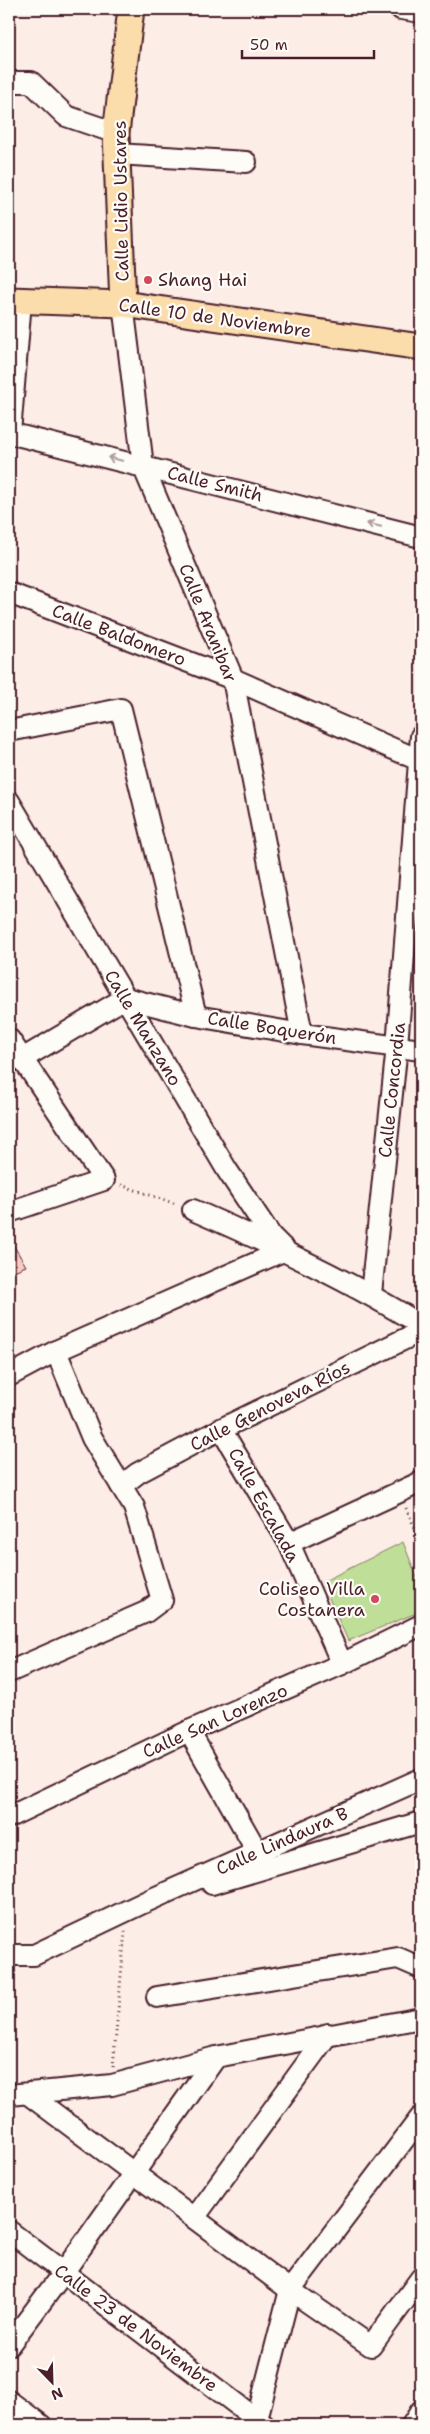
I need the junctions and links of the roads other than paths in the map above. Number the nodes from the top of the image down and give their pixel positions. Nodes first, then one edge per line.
1 (131, 9) edge
2 (401, 9) edge
3 (421, 12) edge
4 (9, 82) edge
5 (116, 143) junction
6 (246, 162) dead end
7 (15, 301) edge
8 (123, 304) junction
9 (421, 347) edge
10 (9, 433) edge
11 (143, 466) junction
12 (421, 537) edge
13 (9, 593) edge
14 (233, 678) junction
15 (9, 731) edge
16 (421, 736) edge
17 (420, 760) edge
18 (9, 801) edge
19 (125, 998) junction
20 (196, 1016) junction
21 (302, 1034) junction
22 (9, 1039) edge
23 (397, 1046) junction
24 (421, 1050) edge
25 (22, 1059) junction
26 (194, 1210) road end
27 (9, 1212) edge
28 (285, 1250) junction
29 (371, 1294) junction
30 (421, 1325) edge
31 (421, 1331) edge
32 (56, 1351) junction
33 (9, 1376) edge
34 (221, 1429) junction
35 (421, 1482) edge
36 (121, 1486) junction
37 (289, 1543) junction
38 (421, 1625) edge
39 (342, 1664) junction
40 (9, 1672) edge
41 (189, 1731) junction
42 (421, 1779) edge
43 (9, 1817) edge
44 (421, 1822) edge
45 (258, 1853) junction
46 (135, 1907) junction
47 (9, 1955) edge
48 (421, 1968) edge
49 (157, 1997) dead end
50 (421, 2018) edge
51 (328, 2034) junction
52 (216, 2057) junction
53 (18, 2095) edge
54 (421, 2117) edge
55 (134, 2173) junction
56 (194, 2218) junction
57 (9, 2231) edge
58 (63, 2273) junction
59 (421, 2278) edge
60 (290, 2290) junction
61 (9, 2345) edge
62 (9, 2401) edge
63 (421, 2411) edge
64 (258, 2423) edge
65 (41, 2425) edge
66 (412, 2425) edge

1 - 5 main road, Calle Lidio Ustares
2 - 3 street
4 - 5 street
5 - 6 street
5 - 8 main road, Calle Lidio Ustares
7 - 8 main road, Calle 10 de Noviembre
7 - 10 street
8 - 9 main road, Calle 10 de Noviembre
8 - 11 street, Calle Aranibar
11 -> 10 street, Calle Smith
12 -> 11 street, Calle Smith
11 - 14 street, Calle Aranibar
13 - 14 street, Calle Baldomero
14 - 17 street, Calle Baldomero
14 - 21 street, Calle Aranibar
15 - 20 street
16 - 17 street, Calle Concordia
17 - 23 street, Calle Concordia
18 - 19 street, Calle Manzano
19 - 20 street, Calle Boquerón
19 - 25 street
19 - 28 street, Calle Manzano
20 - 21 street, Calle Boquerón
21 - 23 street, Calle Boquerón
22 - 25 street
23 - 24 street, Calle Boquerón
23 - 29 street, Calle Concordia
25 - 27 street
26 - 28 street
28 - 29 street
28 - 32 street
29 - 30 street
31 - 34 street, Calle Genoveva Ríos
32 - 33 street
32 - 36 street
34 - 36 street, Calle Genoveva Ríos
34 - 37 street, Calle Escalada
35 - 37 street
36 - 40 street
37 - 39 street, Calle Escalada
38 - 39 street, Calle San Lorenzo
39 - 41 street, Calle San Lorenzo
41 - 43 street, Calle San Lorenzo
41 - 45 street
42 - 45 street, Calle Lindaura B
44 - 46 street, Calle Lindaura B
45 - 46 street, Calle Lindaura B
46 - 47 street, Calle Lindaura B
48 - 49 street
50 - 51 street
51 - 52 street
51 - 56 street
52 - 53 street
52 - 55 street
53 - 55 street
54 - 60 street
55 - 56 street
55 - 58 street
56 - 60 street
57 - 58 street, Calle 23 de Noviembre
58 - 61 street
58 - 64 street, Calle 23 de Noviembre
59 - 60 street
60 - 64 street
62 - 65 street
63 - 66 street

